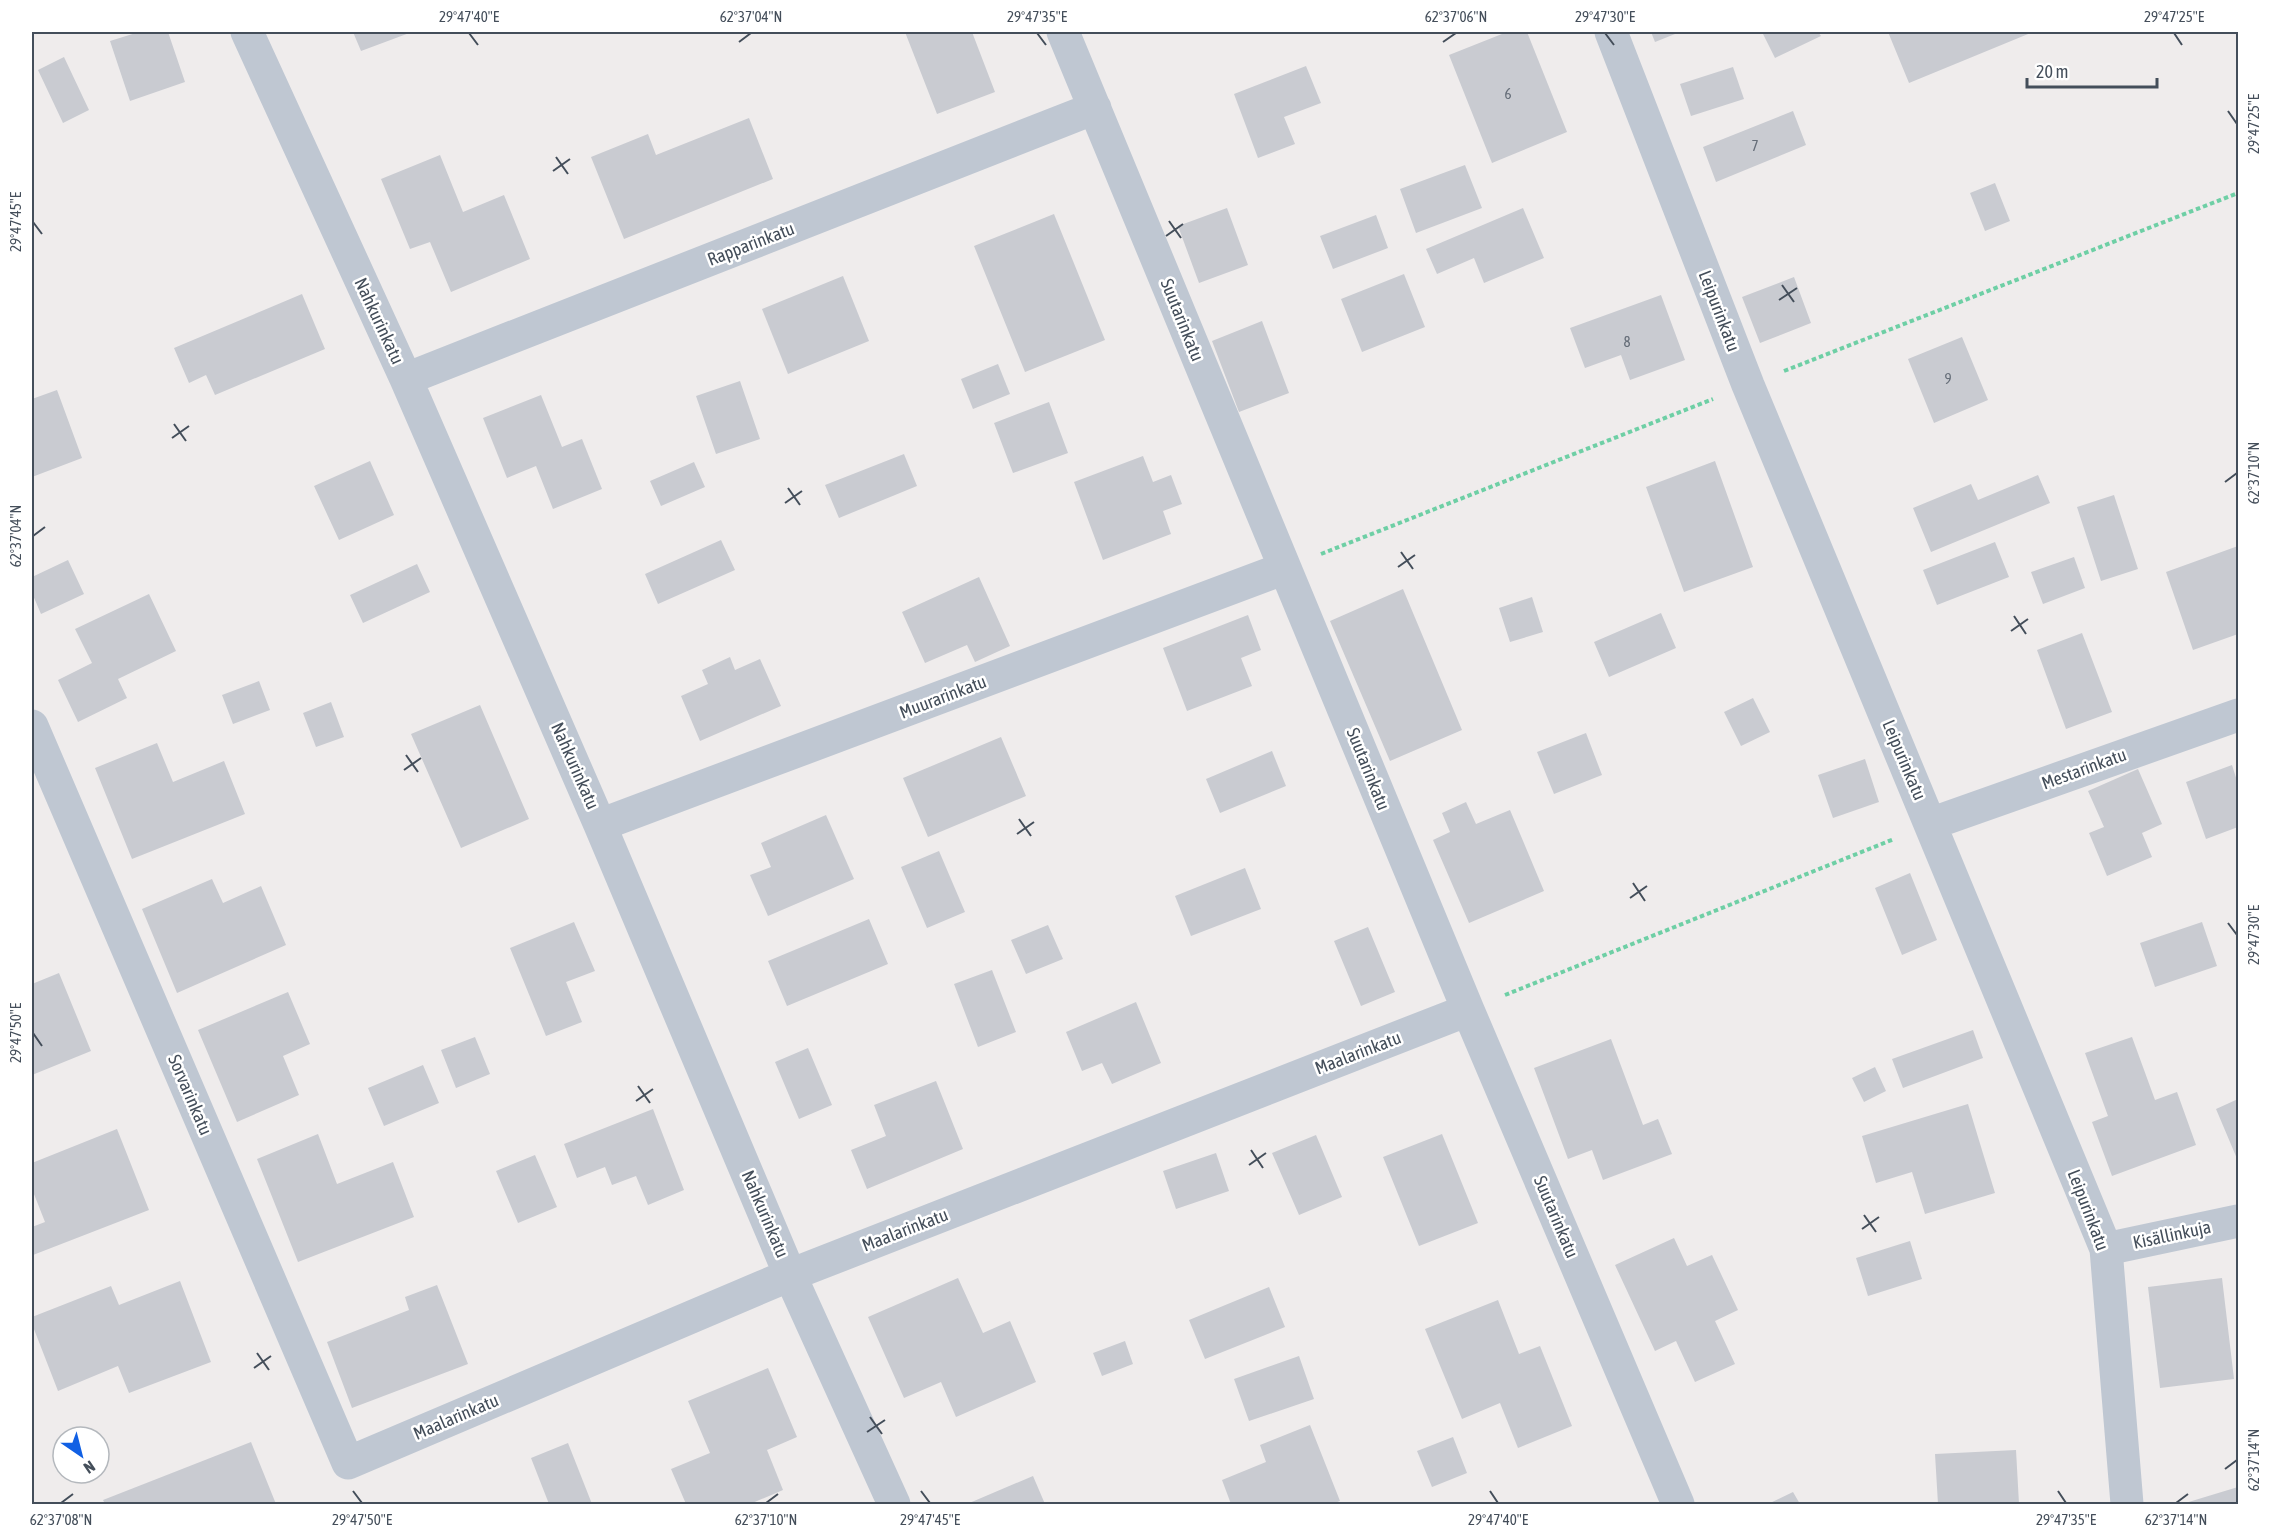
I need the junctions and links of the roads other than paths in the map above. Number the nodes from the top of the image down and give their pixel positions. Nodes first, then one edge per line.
1 (247, 32) edge
2 (1063, 32) edge
3 (1611, 32) edge
4 (1095, 108) junction
5 (406, 380) junction
6 (1285, 568) junction
7 (2238, 715) edge
8 (32, 726) edge
9 (1930, 824) junction
10 (600, 825) junction
11 (1468, 1010) junction
12 (2238, 1221) edge
13 (2106, 1249) junction
14 (790, 1275) junction
15 (348, 1463) joint
16 (894, 1504) edge
17 (1678, 1504) edge
18 (2127, 1504) edge

1 - 5 street, Nahkurinkatu
2 - 4 street, Suutarinkatu
3 - 9 street, Leipurinkatu
4 - 5 street, Rapparinkatu
4 - 6 street, Suutarinkatu
5 - 10 street, Nahkurinkatu
6 - 10 street, Muurarinkatu
6 - 11 street, Suutarinkatu
7 - 9 street, Mestarinkatu
8 - 15 street, Sorvarinkatu
9 - 13 street, Leipurinkatu
10 - 14 street, Nahkurinkatu
11 - 14 street, Maalarinkatu
11 - 17 street, Suutarinkatu
12 - 13 street, Kisällinkuja
13 - 18 street, Leipurinkatu
14 - 15 street, Maalarinkatu
14 - 16 street, Nahkurinkatu

